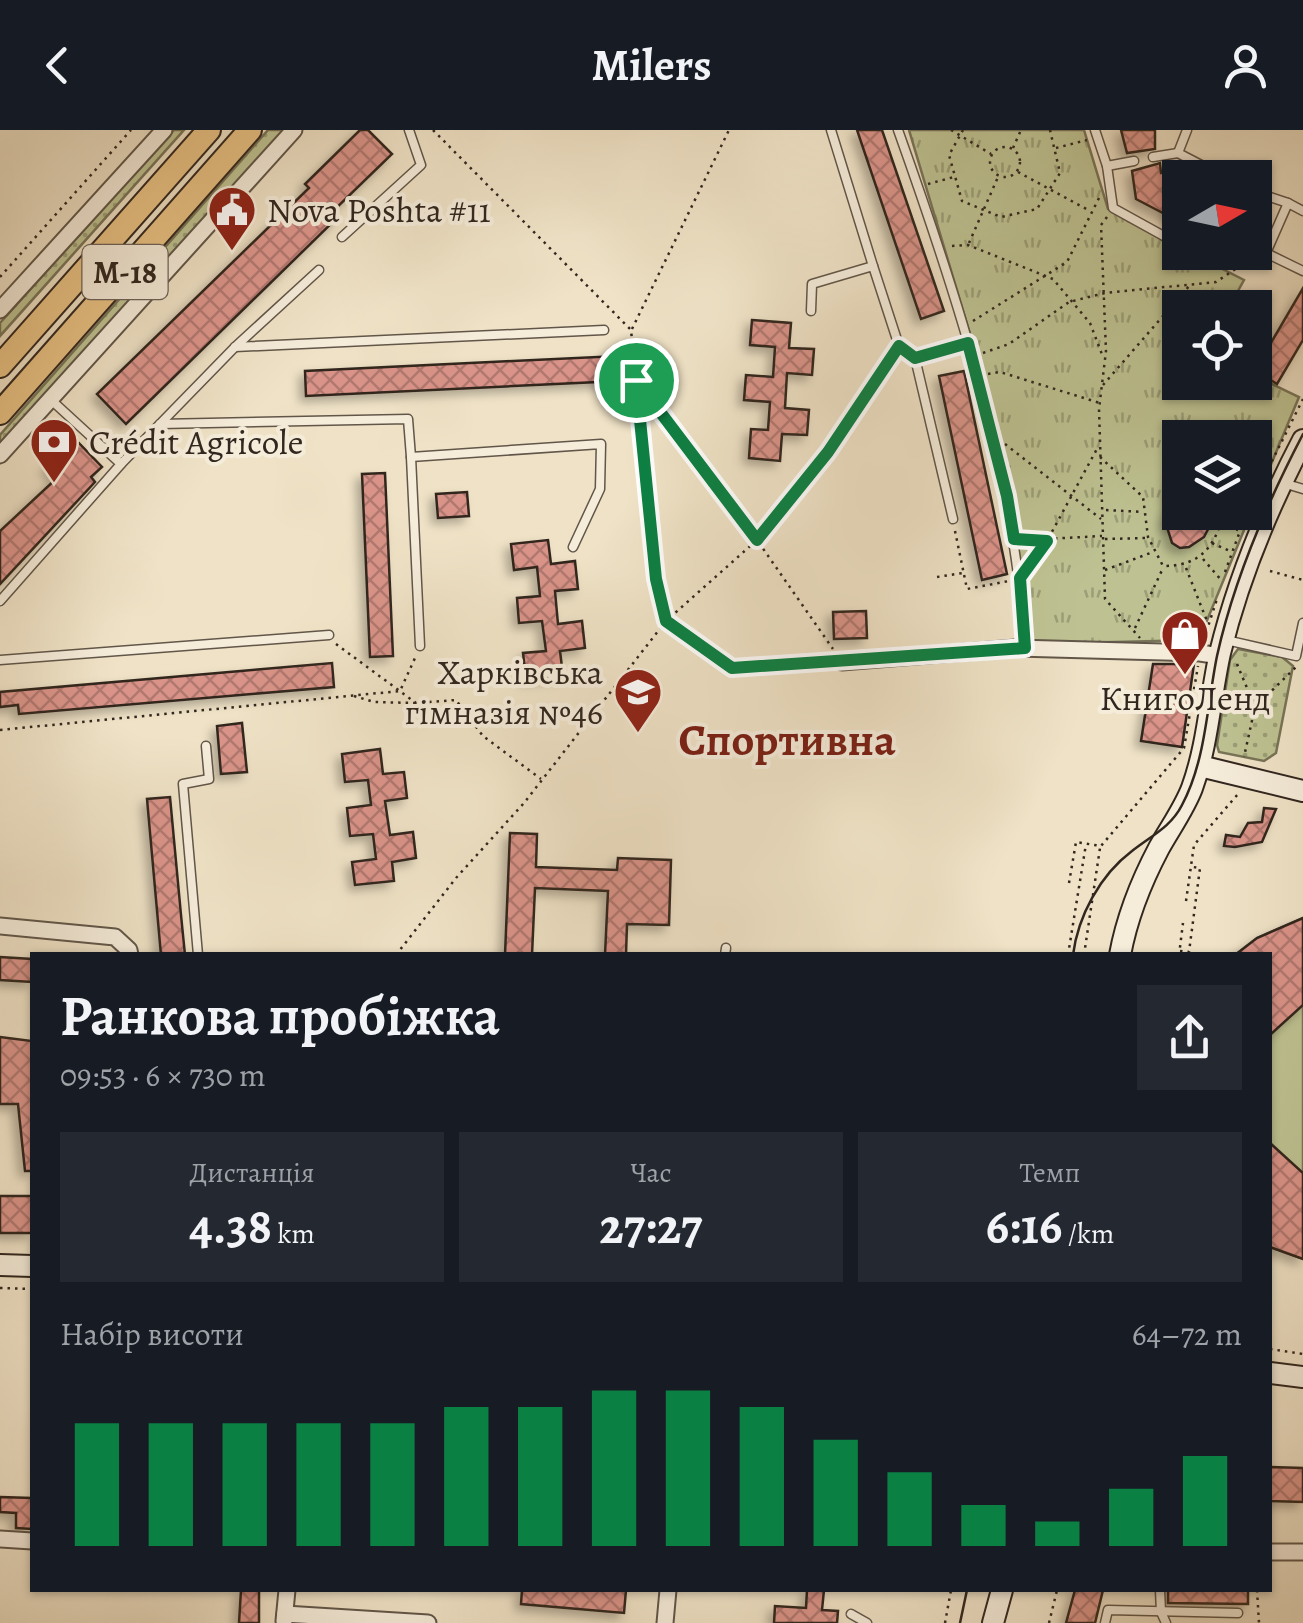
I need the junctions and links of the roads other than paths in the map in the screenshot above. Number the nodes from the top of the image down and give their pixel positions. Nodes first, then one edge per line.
1 (164, 130) edge
2 (209, 130) edge
3 (250, 130) edge
4 (294, 130) edge
5 (409, 130) edge
6 (831, 130) edge
7 (898, 130) edge
8 (1187, 130) edge
9 (1096, 134) edge
10 (1178, 153) junction
11 (1153, 158) dead end
12 (1191, 160) edge
13 (1134, 161) dead end
14 (1107, 166) junction
15 (1272, 198) edge
16 (1288, 203) junction
17 (1303, 210) edge
18 (1162, 234) edge
19 (342, 237) dead end
20 (873, 266) junction
21 (320, 270) dead end
22 (1303, 271) edge
23 (0, 310) edge
24 (811, 311) dead end
25 (604, 330) dead end
26 (968, 343) junction
27 (899, 346) junction
28 (236, 348) junction
29 (891, 356) road end
30 (915, 358) junction
31 (0, 366) edge
32 (49, 398) junction
33 (0, 413) edge
34 (160, 424) junction
35 (1303, 440) edge
36 (0, 455) edge
37 (412, 457) junction
38 (121, 464) junction
39 (1281, 483) junction
40 (1303, 488) edge
41 (953, 519) road end
42 (573, 547) dead end
43 (0, 601) edge
44 (1303, 623) edge
45 (331, 639) road end
46 (420, 646) road end
47 (1025, 648) junction
48 (1220, 653) junction
49 (1299, 659) edge
50 (0, 660) edge
51 (842, 662) road end
52 (206, 746) dead end
53 (1200, 766) junction
54 (1303, 791) edge
55 (0, 926) edge
56 (129, 952) edge
57 (198, 952) edge
58 (1121, 952) edge
59 (0, 1265) edge
60 (30, 1266) edge
61 (1272, 1372) edge
62 (1303, 1377) edge
63 (0, 1539) edge
64 (30, 1541) edge
65 (1272, 1552) edge
66 (1303, 1552) edge
67 (287, 1592) edge
68 (668, 1592) edge
69 (1001, 1592) edge
70 (1160, 1592) edge
71 (1161, 1612) junction
72 (1238, 1613) dead end
73 (851, 1614) dead end
74 (285, 1618) edge
75 (428, 1623) edge
76 (664, 1623) edge
77 (867, 1623) edge
78 (993, 1623) edge
79 (1105, 1623) edge
80 (1166, 1623) edge

1 - 23 street
2 - 31 main road, М-18
3 - 33 main road, М-18
4 - 32 street
5 - 19 lane
6 - 20 lane
7 - 26 lane
8 - 10 lane
9 - 14 lane
10 - 11 lane
10 - 12 lane
13 - 14 lane
14 - 18 lane
15 - 16 lane
16 - 17 lane
16 - 22 lane
20 - 24 lane
20 - 27 lane
21 - 28 lane
25 - 28 lane
26 - 30 lane
26 - 47 lane
27 - 29 lane
27 - 30 lane
28 - 34 lane
30 - 41 lane
32 - 36 street
32 - 38 lane
34 - 37 lane
34 - 38 lane
35 - 39 main road
37 - 42 lane
37 - 46 lane
38 - 43 lane
39 - 40 lane
39 - 48 main road
44 - 49 lane
45 - 50 lane
47 - 48 street
47 - 51 street
48 - 49 lane
48 - 53 main road
52 - 57 lane
53 - 54 main road
53 - 58 main road
55 - 56 street
59 - 60 main road
61 - 62 main road
63 - 64 street
65 - 66 street
67 - 74 street
68 - 76 street
69 - 78 main road
70 - 71 lane
71 - 72 lane
71 - 79 lane
71 - 80 lane
73 - 77 lane
74 - 75 street

